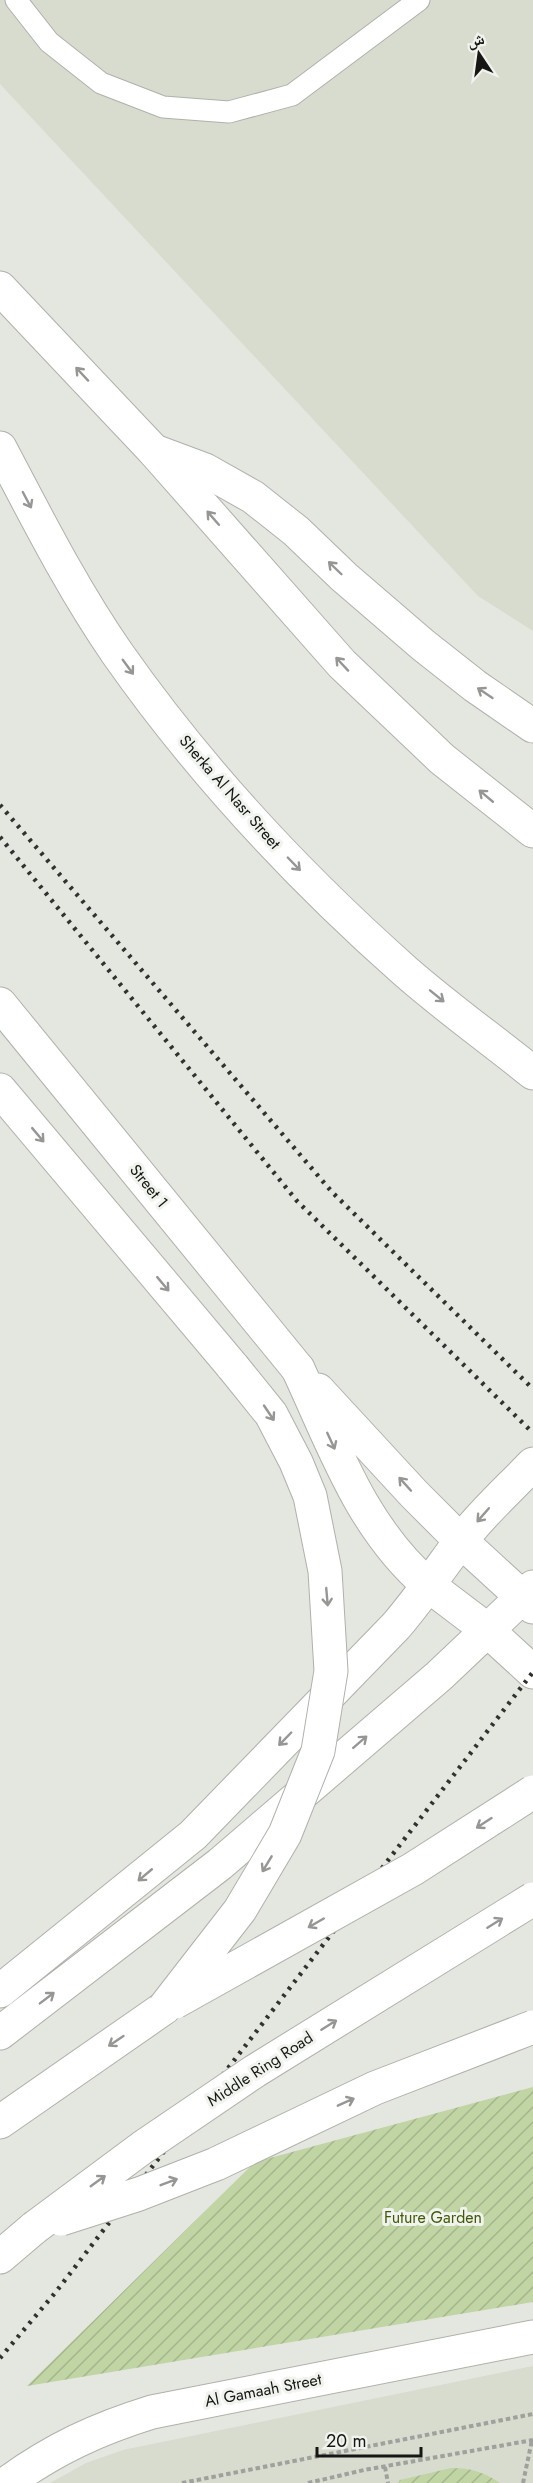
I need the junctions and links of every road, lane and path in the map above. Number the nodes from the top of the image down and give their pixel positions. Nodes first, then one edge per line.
1 (16, 0) edge
2 (419, 0) edge
3 (0, 288) edge
4 (0, 448) edge
5 (154, 451) junction
6 (533, 726) edge
7 (533, 831) edge
8 (0, 1004) edge
9 (533, 1073) edge
10 (0, 1090) edge
11 (298, 1369) junction
12 (529, 1469) edge
13 (461, 1541) junction
14 (428, 1585) junction
15 (530, 1596) edge
16 (486, 1629) junction
17 (533, 1672) edge
18 (533, 1792) edge
19 (533, 1899) edge
20 (0, 1991) edge
21 (164, 2008) junction
22 (533, 2027) edge
23 (0, 2033) edge
24 (0, 2122) edge
25 (34, 2228) junction
26 (0, 2257) edge
27 (533, 2337) edge
28 (533, 2414) edge
29 (533, 2440) edge
30 (385, 2467) junction
31 (7, 2483) edge
32 (182, 2483) edge
33 (308, 2483) edge
34 (388, 2483) edge
35 (523, 2483) edge

1 - 2 lane
5 -> 3 main road
4 -> 9 main road, Sherka Al Nasr Street
6 -> 5 main road
7 -> 5 main road
8 - 11 main road, Street 1
10 -> 21 main road, bridge
13 -> 11 main road, Street 1
11 -> 14 main road, Street 1
12 -> 13 main road
13 - 14 main road
13 - 15 main road, Street 1
14 - 16 main road, Street 1
14 -> 20 main road
15 - 16 main road
16 - 17 main road, Street 1
23 -> 16 main road
18 -> 21 main road, bridge
25 -> 19 main road, Middle Ring Road, bridge
21 -> 24 main road
25 -> 22 main road, bridge
25 - 26 main road, Middle Ring Road
27 - 31 main road, Al Gamaah Street
28 - 32 path
29 - 30 path
29 - 35 path
30 - 33 path
30 - 34 path

